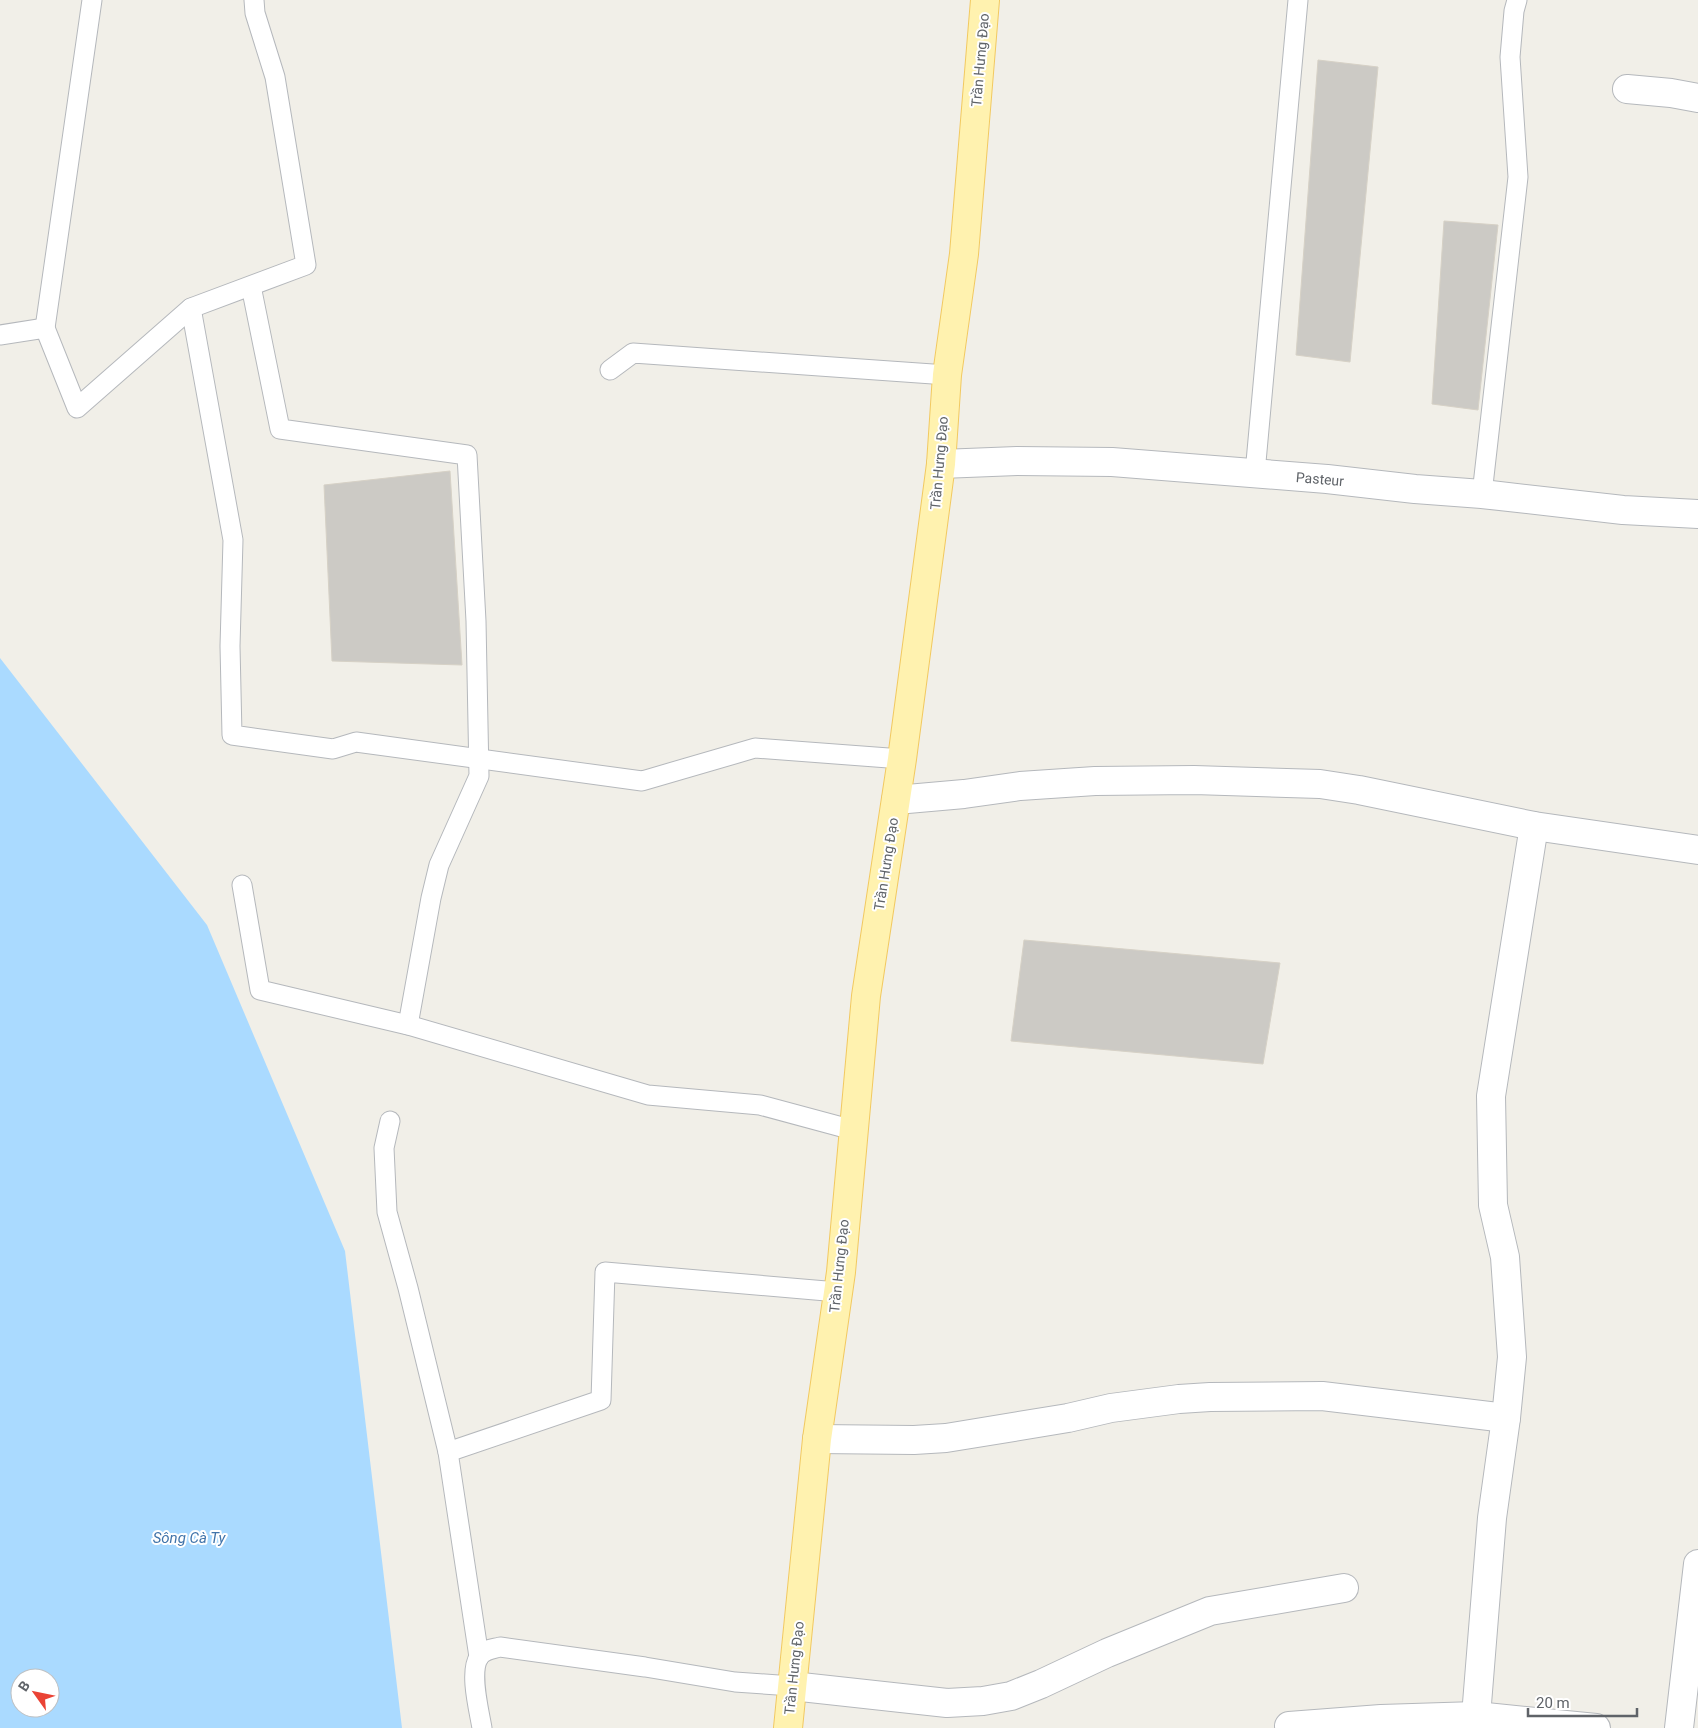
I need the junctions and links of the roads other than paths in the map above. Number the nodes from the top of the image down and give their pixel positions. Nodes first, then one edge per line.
1 (92, 0) edge
2 (254, 0) edge
3 (980, 0) edge
4 (985, 0) edge
5 (1298, 0) edge
6 (1517, 0) edge
7 (1627, 89) dead end
8 (1698, 98) edge
9 (251, 286) junction
10 (191, 308) junction
11 (45, 328) junction
12 (0, 335) edge
13 (610, 370) dead end
14 (947, 376) junction
15 (941, 464) junction
16 (1255, 473) junction
17 (1482, 494) junction
18 (1698, 514) edge
19 (480, 758) junction
20 (902, 759) junction
21 (896, 800) junction
22 (1534, 826) junction
23 (1698, 850) edge
24 (242, 885) dead end
25 (408, 1025) junction
26 (390, 1121) dead end
27 (853, 1130) junction
28 (838, 1292) junction
29 (1506, 1418) junction
30 (817, 1439) junction
31 (448, 1452) junction
32 (1698, 1564) edge
33 (1344, 1588) dead end
34 (479, 1657) junction
35 (792, 1686) junction
36 (1493, 1721) edge
37 (1289, 1726) dead end
38 (482, 1728) edge
39 (788, 1728) edge
40 (1596, 1728) edge
41 (1678, 1728) edge

1 - 11 lane
2 - 9 lane
3 - 4 lane
4 - 14 main road, Trần Hưng Đạo
5 - 16 lane
6 - 17 lane
7 - 8 street
9 - 10 lane
9 - 19 lane
10 - 11 lane
10 - 19 lane
11 - 12 lane
13 - 14 lane
14 - 15 main road, Trần Hưng Đạo
15 - 16 street, Pasteur
15 - 20 main road, Trần Hưng Đạo
16 - 17 street, Pasteur
17 - 18 street, Pasteur
19 - 20 lane
19 - 25 lane
20 - 21 main road, Trần Hưng Đạo
21 - 22 street
21 - 27 main road, Trần Hưng Đạo
22 - 23 street
22 - 29 street
24 - 25 lane
25 - 27 lane
26 - 31 lane
27 - 28 main road, Trần Hưng Đạo
28 - 30 main road, Trần Hưng Đạo
28 - 31 lane
29 - 30 street
29 - 36 street
30 - 35 main road, Trần Hưng Đạo
31 - 34 lane
32 - 41 street
33 - 35 street
34 - 35 lane
34 - 38 lane
35 - 39 main road, Trần Hưng Đạo
36 - 37 street
36 - 40 street

